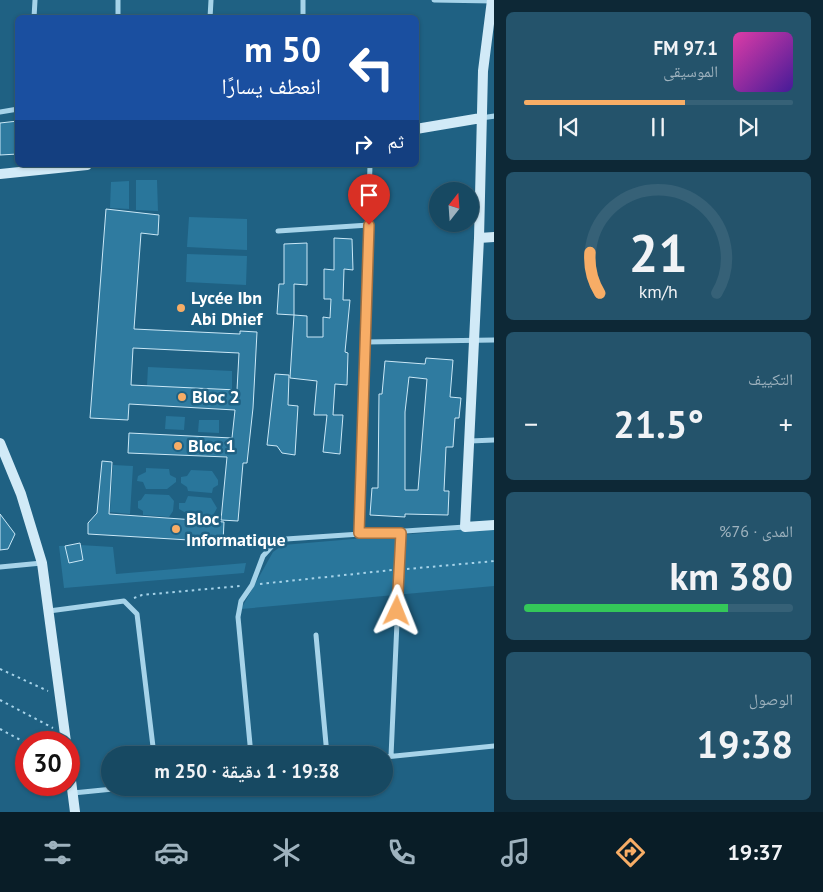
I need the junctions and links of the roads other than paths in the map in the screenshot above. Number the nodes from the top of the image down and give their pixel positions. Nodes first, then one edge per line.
1 (35, 0) edge
2 (118, 0) edge
3 (210, 0) edge
4 (303, 0) edge
5 (434, 0) edge
6 (492, 0) edge
7 (34, 15) edge
8 (118, 15) edge
9 (210, 15) edge
10 (303, 15) edge
11 (15, 110) edge
12 (0, 112) edge
13 (494, 116) edge
14 (481, 118) junction
15 (419, 128) edge
16 (35, 167) edge
17 (370, 167) edge
18 (0, 174) edge
19 (369, 225) junction
20 (278, 231) dead end
21 (494, 237) edge
22 (479, 238) junction
23 (494, 340) edge
24 (366, 342) junction
25 (474, 342) junction
26 (494, 440) edge
27 (470, 441) junction
28 (0, 443) edge
29 (4, 461) edge
30 (494, 525) edge
31 (464, 527) junction
32 (359, 533) junction
33 (401, 533) junction
34 (42, 563) junction
35 (0, 567) edge
36 (49, 611) junction
37 (316, 635) dead end
38 (64, 731) edge
39 (153, 746) edge
40 (250, 746) edge
41 (326, 746) edge
42 (389, 746) edge
43 (494, 746) edge
44 (393, 756) edge
45 (101, 791) edge
46 (80, 793) edge
47 (73, 796) edge
48 (75, 812) edge

1 - 7 street
2 - 8 street
3 - 9 street
4 - 10 street
5 - 6 street
6 - 14 street
11 - 12 street
13 - 14 street
14 - 15 street
14 - 22 street
16 - 18 street
17 - 19 street
19 - 20 street
19 - 24 street
21 - 22 street
22 - 25 street
23 - 25 street
24 - 25 street
24 - 32 street
25 - 27 street
26 - 27 street
27 - 31 street
28 - 29 street
29 - 34 street
30 - 31 street
31 - 33 street
32 - 33 street
32 - 40 street
33 - 42 street
34 - 35 street
34 - 36 street
36 - 38 street
36 - 39 street
37 - 41 street
43 - 44 street
45 - 46 street
47 - 48 street

